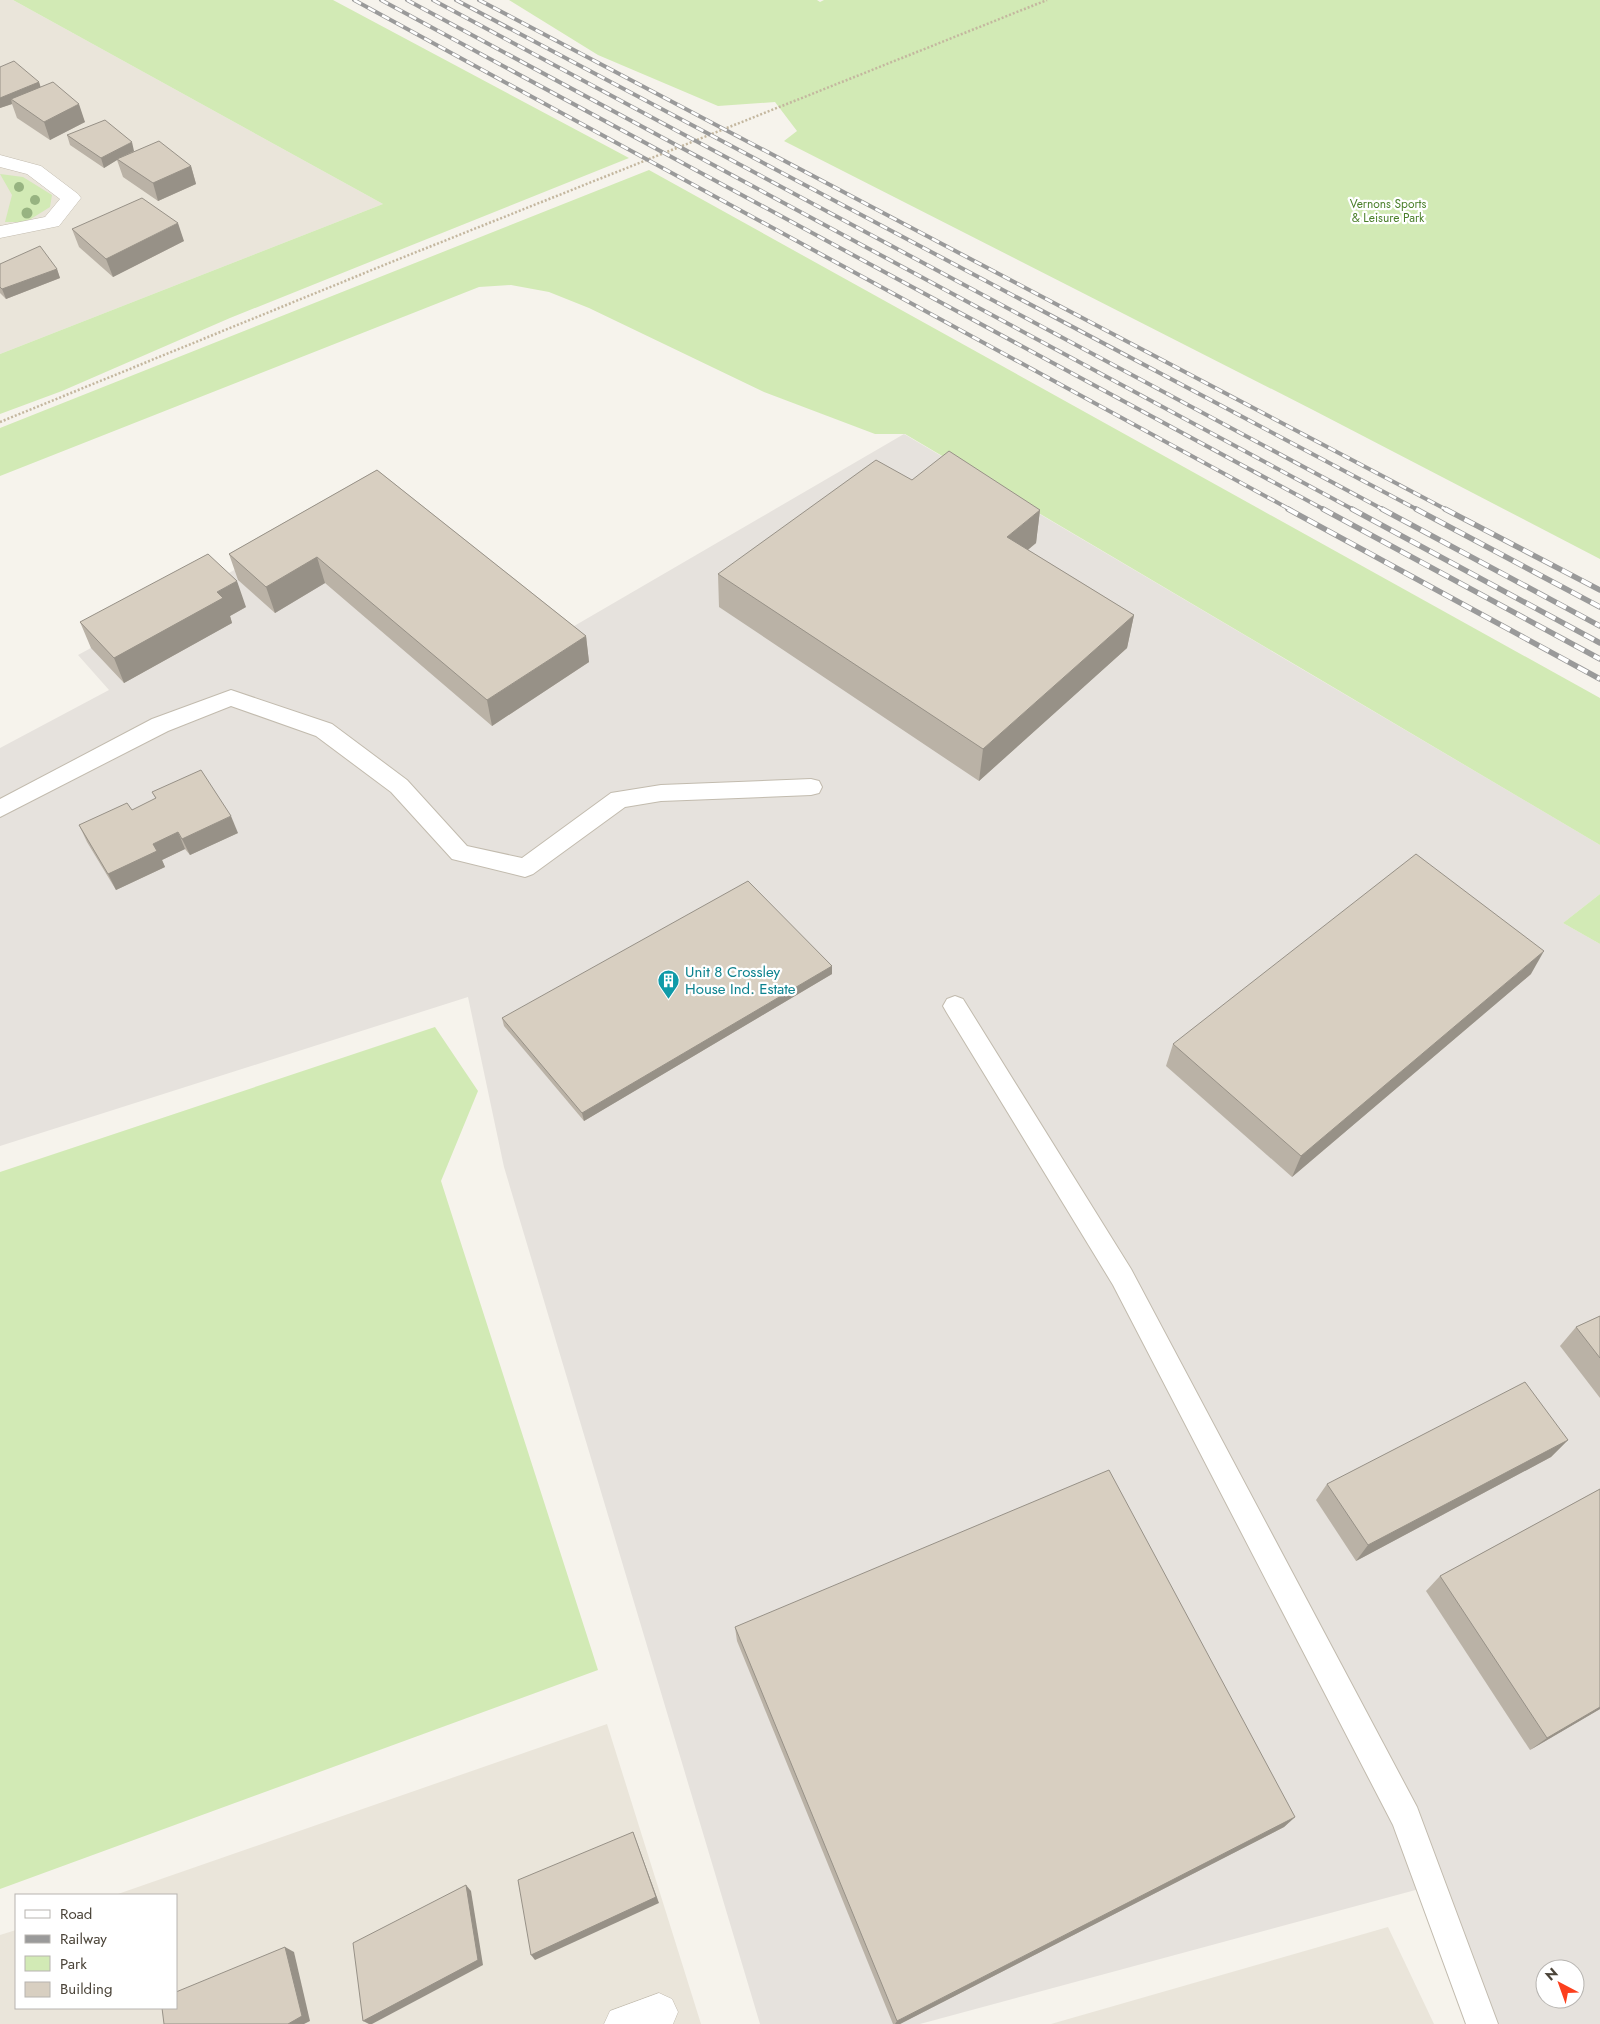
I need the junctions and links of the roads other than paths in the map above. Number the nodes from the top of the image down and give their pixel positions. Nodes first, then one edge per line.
1 (0, 161) edge
2 (0, 232) edge
3 (812, 787) dead end
4 (0, 809) edge
5 (955, 1006) dead end
6 (659, 2012) dead end
7 (623, 2024) edge
8 (1482, 2024) edge

1 - 2 street
3 - 4 lane
5 - 8 lane
6 - 7 street

